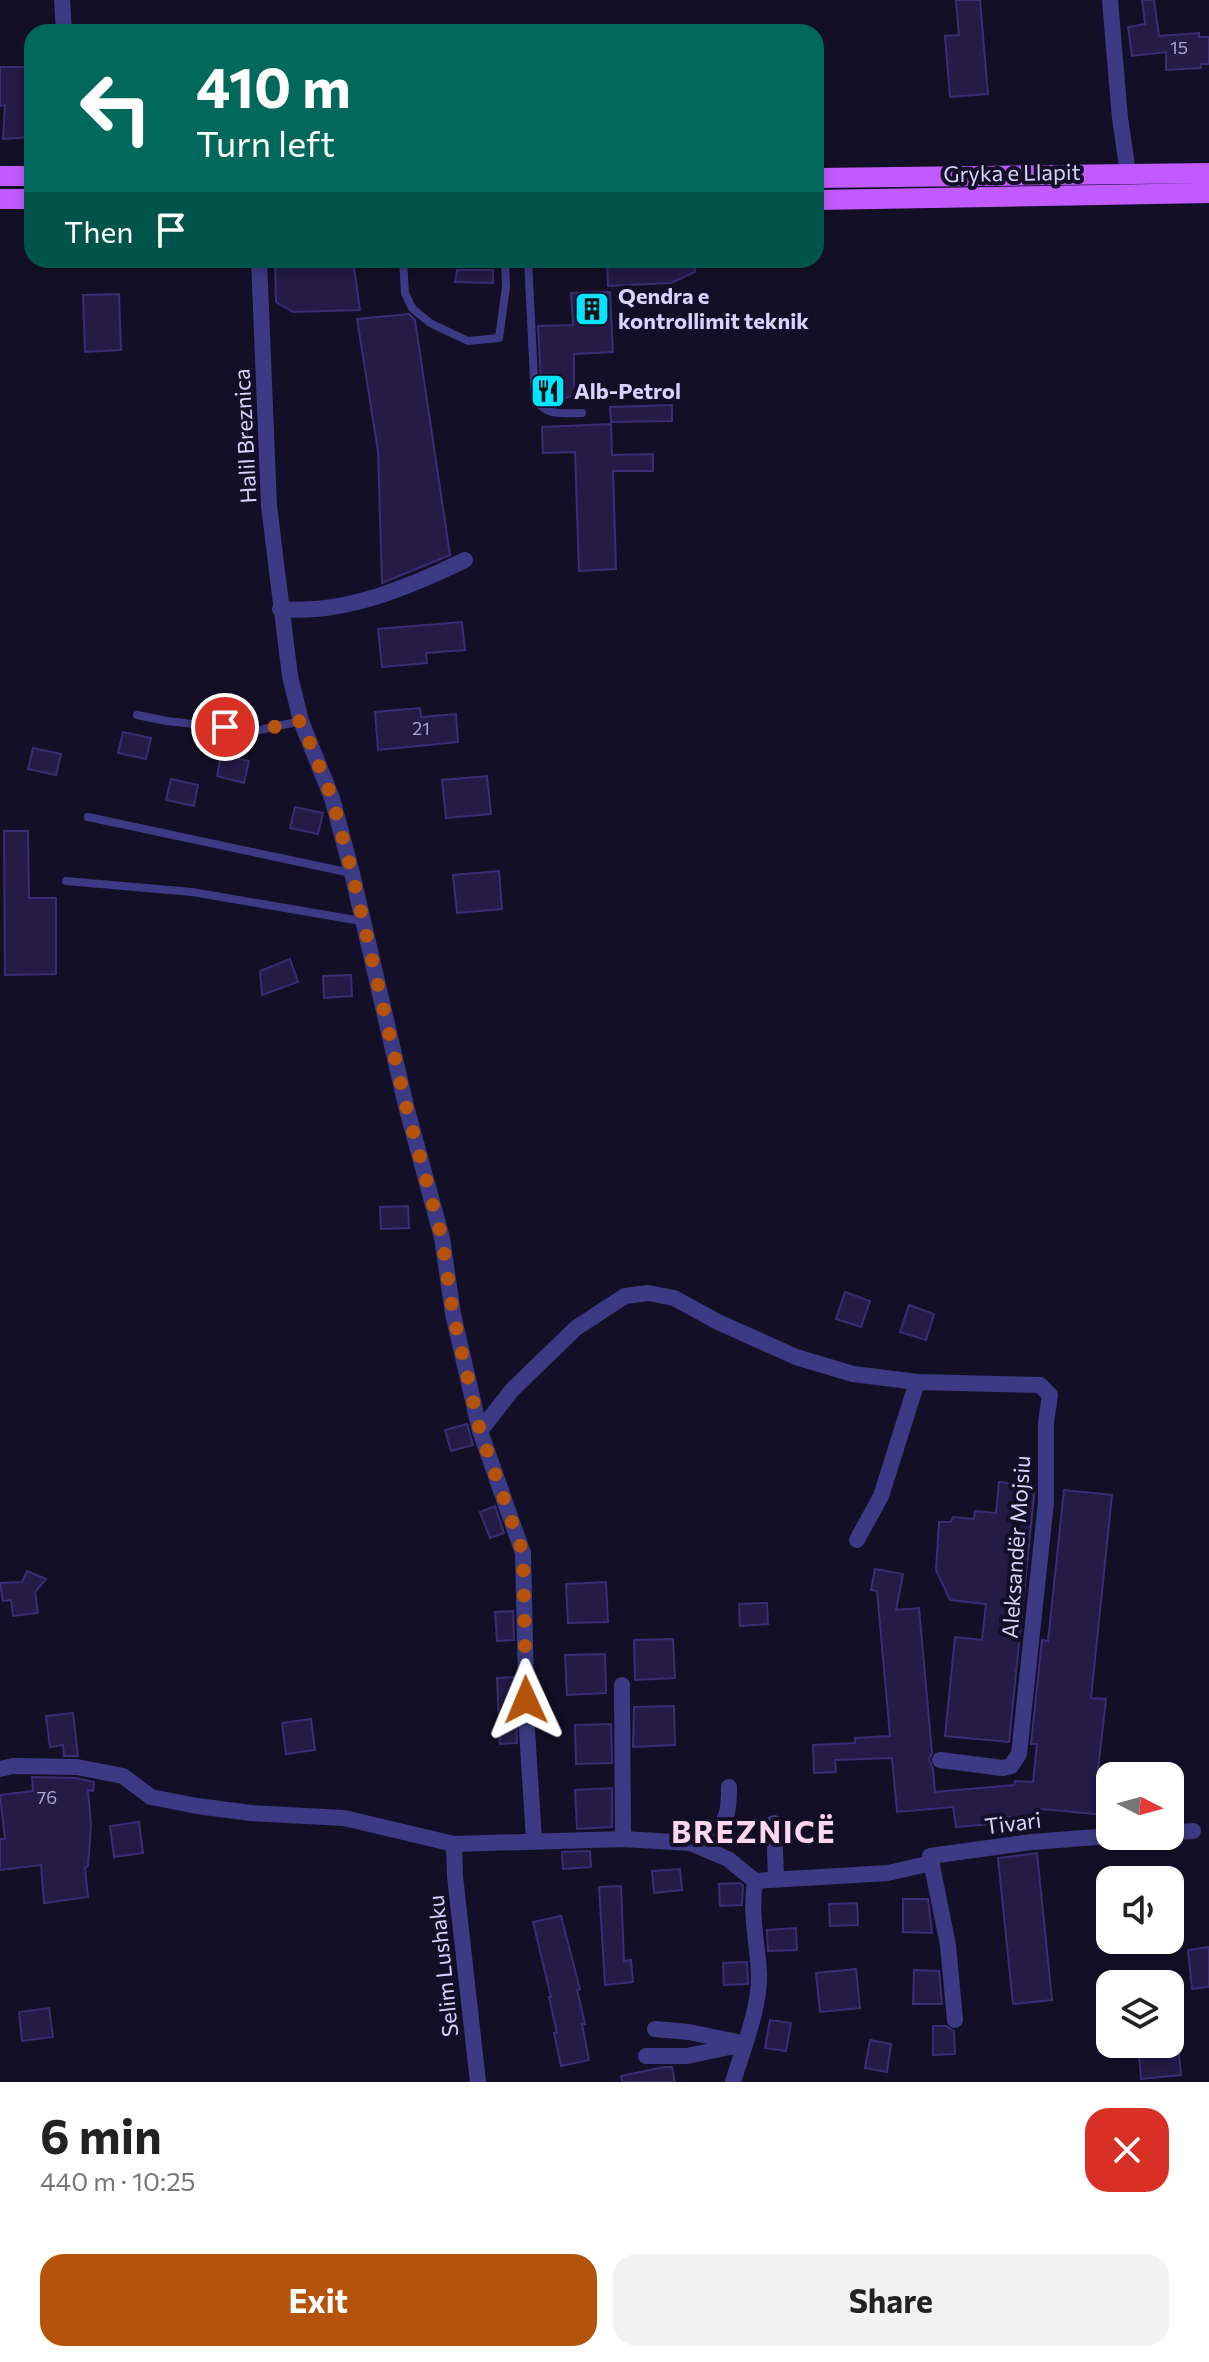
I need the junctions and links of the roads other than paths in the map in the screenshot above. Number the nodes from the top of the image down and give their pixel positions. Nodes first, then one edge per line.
1 (62, 0) edge
2 (1110, 0) edge
3 (64, 24) edge
4 (1128, 173) junction
5 (1209, 173) edge
6 (0, 176) edge
7 (24, 176) edge
8 (824, 178) edge
9 (1209, 193) edge
10 (0, 199) edge
11 (24, 199) edge
12 (824, 200) edge
13 (259, 268) edge
14 (403, 268) edge
15 (505, 268) edge
16 (528, 268) edge
17 (582, 413) dead end
18 (465, 560) dead end
19 (280, 609) junction
20 (137, 715) dead end
21 (301, 721) junction
22 (88, 817) dead end
23 (352, 873) junction
24 (66, 881) dead end
25 (361, 921) junction
26 (917, 1382) junction
27 (480, 1431) junction
28 (857, 1540) dead end
29 (622, 1685) dead end
30 (940, 1760) dead end
31 (0, 1769) edge
32 (729, 1787) dead end
33 (774, 1823) dead end
34 (1184, 1831) edge
35 (1193, 1831) dead end
36 (1096, 1837) edge
37 (623, 1839) junction
38 (534, 1840) junction
39 (690, 1843) junction
40 (454, 1844) junction
41 (932, 1863) junction
42 (776, 1878) junction
43 (755, 1881) junction
44 (955, 2020) dead end
45 (655, 2029) dead end
46 (744, 2044) junction
47 (646, 2056) dead end
48 (478, 2082) edge
49 (733, 2082) edge

1 - 3 street
2 - 4 street
4 - 5 main road, Gryka e Llapit
4 - 8 main road, Gryka e Llapit
6 - 7 main road
9 - 12 main road, Gryka e Llapit
10 - 11 main road
13 - 19 street, Halil Breznica
14 - 15 lane
16 - 17 lane
18 - 19 street
19 - 21 street, Halil Breznica
20 - 21 lane
21 - 23 street, Halil Breznica
22 - 23 lane
23 - 25 street, Halil Breznica
24 - 25 lane
25 - 27 street, Halil Breznica
26 - 27 street, Aleksandër Mojsiu
26 - 28 street
26 - 30 street, Aleksandër Mojsiu
27 - 38 street, Halil Breznica
29 - 37 street
31 - 40 street
32 - 39 street
33 - 42 street
34 - 35 street
36 - 41 street, Tivari
37 - 38 street
37 - 39 street
38 - 40 street
39 - 43 street
40 - 48 street, Selim Lushaku
41 - 42 street, Tivari
41 - 44 street
42 - 43 street, Tivari
43 - 46 street
45 - 46 street
46 - 47 street
46 - 49 street

